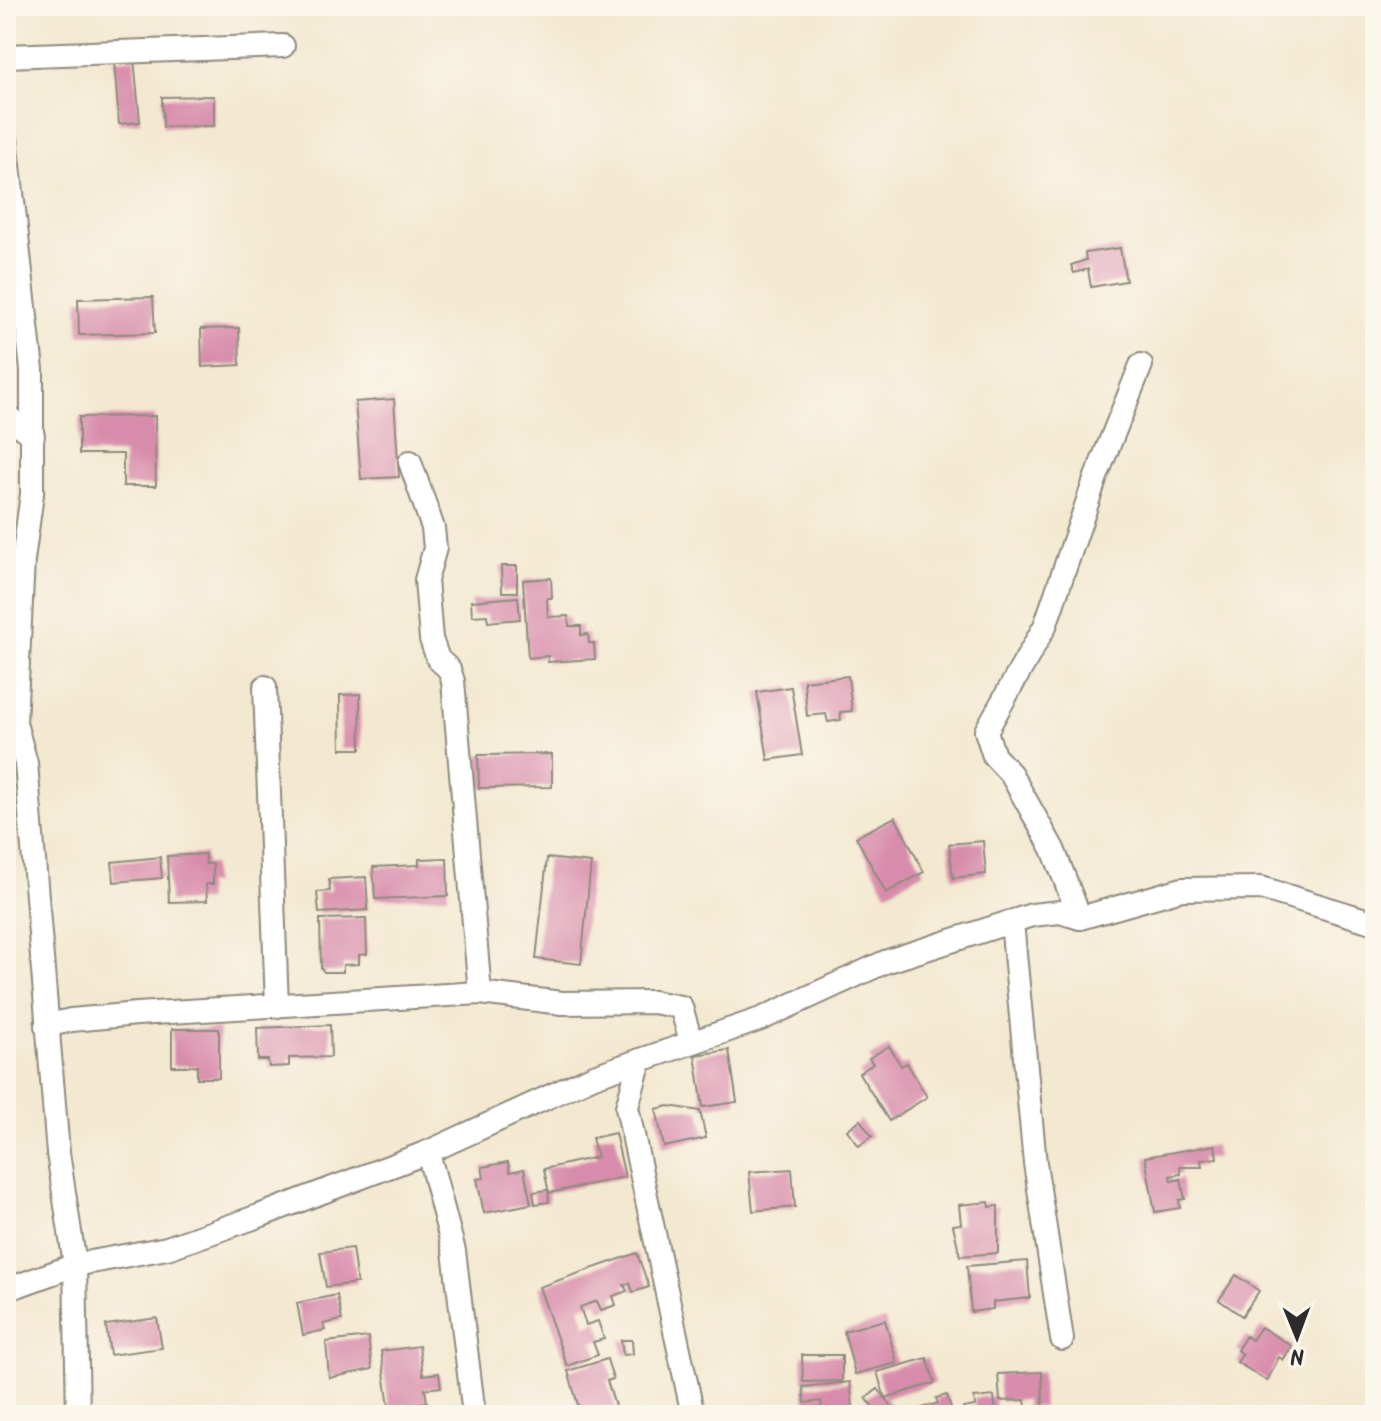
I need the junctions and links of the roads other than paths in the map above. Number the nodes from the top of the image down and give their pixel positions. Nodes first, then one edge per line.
1 (283, 46) dead end
2 (6, 56) edge
3 (6, 139) edge
4 (1141, 365) dead end
5 (6, 415) edge
6 (33, 436) junction
7 (410, 462) dead end
8 (15, 571) edge
9 (265, 687) dead end
10 (6, 796) edge
11 (28, 811) junction
12 (1080, 918) junction
13 (1012, 922) junction
14 (1375, 923) edge
15 (480, 993) junction
16 (277, 1006) junction
17 (46, 1026) junction
18 (691, 1041) junction
19 (640, 1060) junction
20 (594, 1076) junction
21 (627, 1107) junction
22 (428, 1152) junction
23 (75, 1265) junction
24 (6, 1290) edge
25 (1062, 1339) dead end
26 (78, 1415) edge
27 (474, 1415) edge
28 (693, 1415) edge

1 - 2 street
3 - 6 street
4 - 12 street
5 - 6 street
6 - 8 street
7 - 15 street
8 - 11 street
9 - 16 street
10 - 11 street
11 - 17 street
12 - 13 street
12 - 14 street
13 - 18 street
13 - 25 street
15 - 16 street
15 - 18 street
16 - 17 street
17 - 23 street
18 - 19 street
19 - 20 street
19 - 21 street
20 - 21 street
20 - 22 street
21 - 28 street
22 - 23 street
22 - 27 street
23 - 24 street
23 - 26 street

